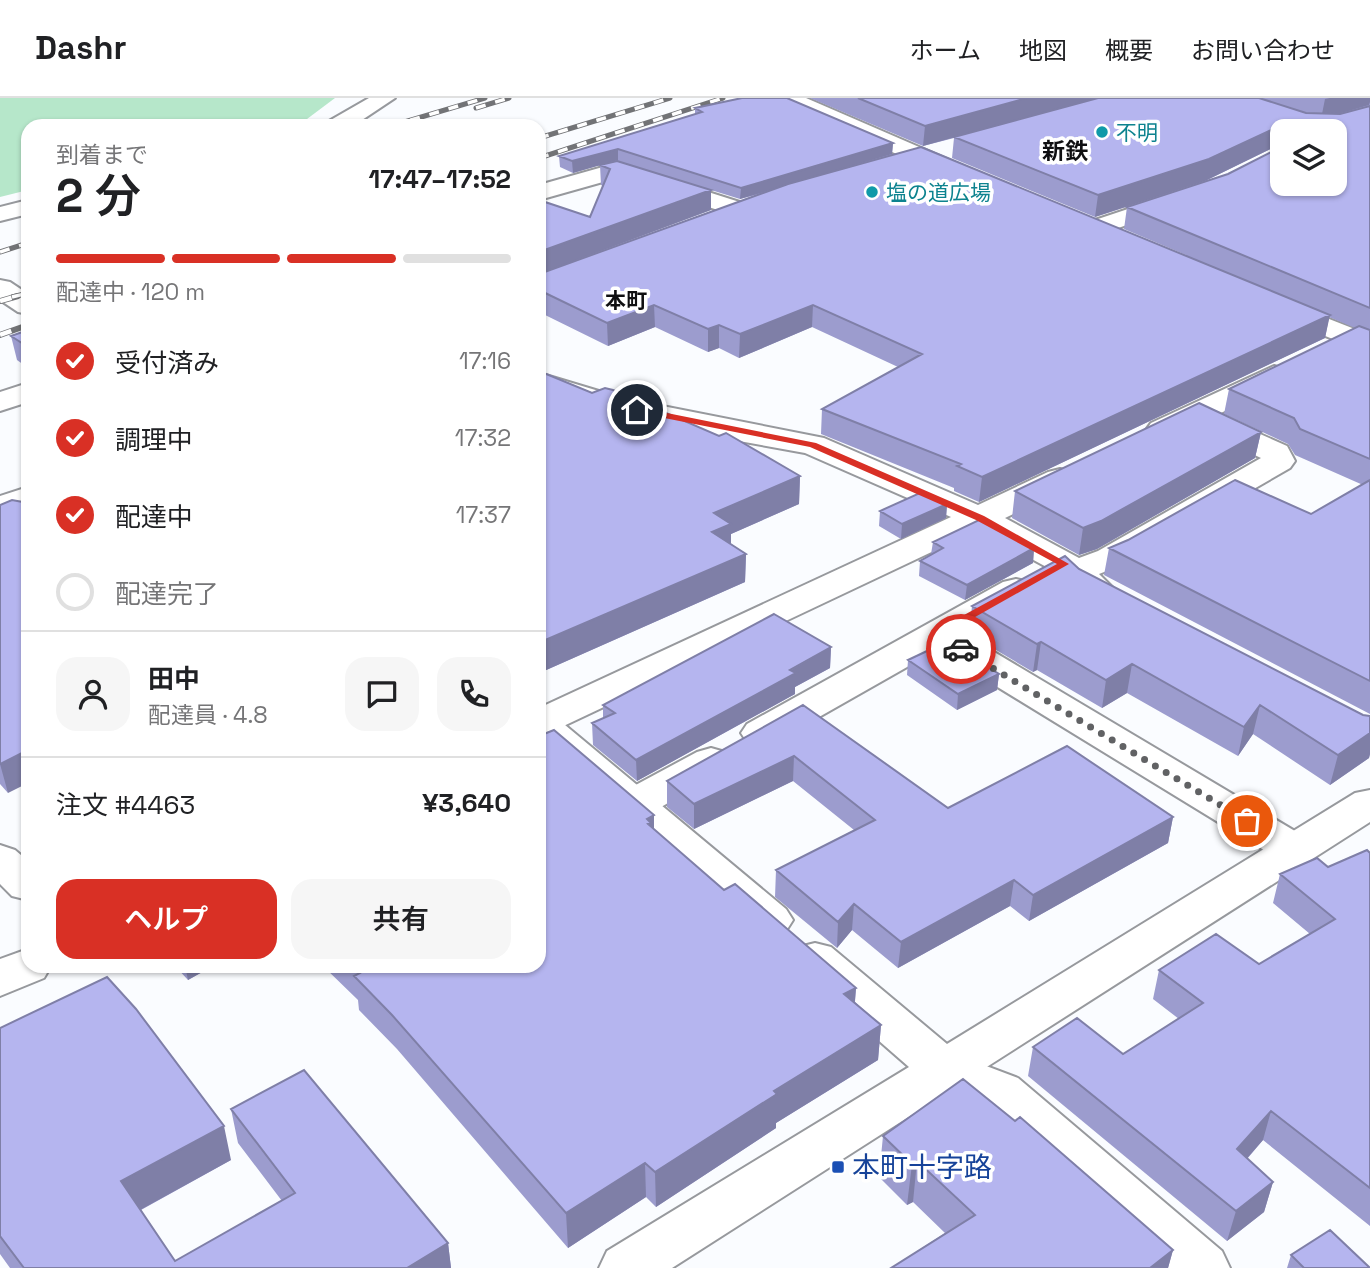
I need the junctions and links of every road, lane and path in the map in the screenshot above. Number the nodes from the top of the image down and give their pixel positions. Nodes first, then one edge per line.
1 (384, 98) edge
2 (788, 98) edge
3 (349, 119) edge
4 (958, 145) edge
5 (918, 155) junction
6 (880, 167) edge
7 (980, 182) edge
8 (546, 191) edge
9 (1193, 194) edge
10 (765, 201) edge
11 (21, 209) edge
12 (740, 210) junction
13 (0, 214) edge
14 (1067, 218) edge
15 (702, 223) edge
16 (1092, 229) junction
17 (1129, 244) edge
18 (0, 288) edge
19 (1252, 296) edge
20 (21, 302) edge
21 (1360, 341) edge
22 (546, 384) edge
23 (21, 394) edge
24 (0, 402) edge
25 (1194, 414) junction
26 (1131, 445) edge
27 (1081, 469) edge
28 (980, 518) junction
29 (1069, 568) junction
30 (1125, 605) edge
31 (937, 634) junction
32 (546, 720) edge
33 (546, 729) edge
34 (1370, 803) edge
35 (634, 804) junction
36 (1295, 850) junction
37 (0, 860) edge
38 (21, 879) edge
39 (21, 969) edge
40 (0, 979) edge
41 (944, 1069) junction
42 (627, 1268) edge
43 (1202, 1268) edge

1 - 3 street
2 - 5 street
4 - 5 street
5 - 6 street
5 - 7 street
8 - 12 street
9 - 16 street
10 - 12 street
11 - 13 street
12 - 15 street
14 - 16 street
16 - 17 street
18 - 20 street
19 - 21 street
21 - 25 street
22 - 28 street
23 - 24 street
25 - 26 street
25 - 29 street
27 - 28 street
28 - 29 street
28 - 32 street
29 - 30 street
29 - 31 street
31 - 35 street
31 - 36 street
33 - 35 street
34 - 36 street
35 - 41 street
36 - 41 street
37 - 38 street
39 - 40 street
41 - 42 street
41 - 43 street

